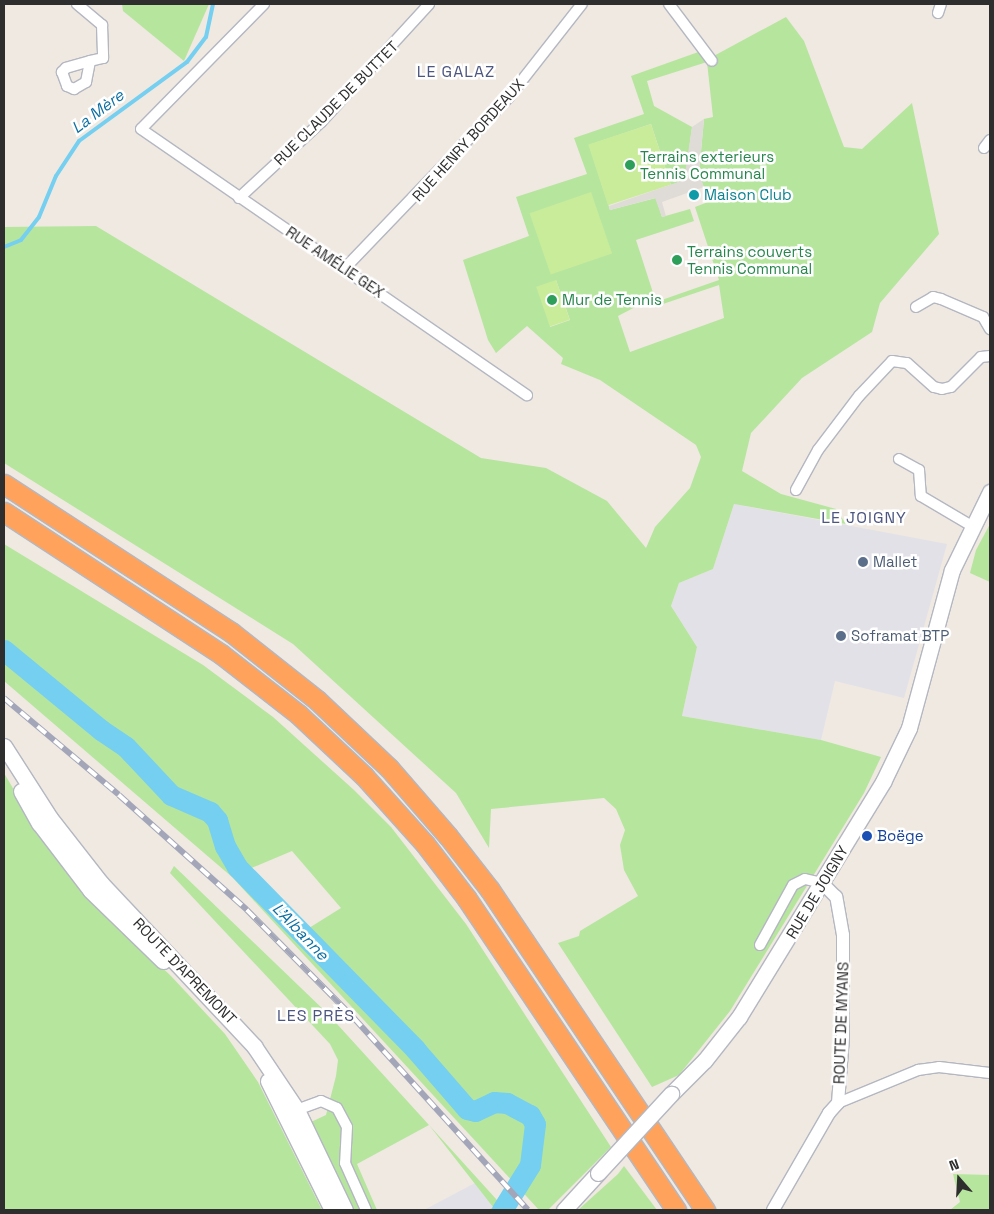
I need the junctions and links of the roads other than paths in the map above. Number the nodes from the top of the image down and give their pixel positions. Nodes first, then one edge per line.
1 (77, 4) edge
2 (264, 4) edge
3 (429, 4) edge
4 (582, 4) edge
5 (669, 4) edge
6 (90, 61) dead end
7 (712, 61) dead end
8 (239, 198) junction
9 (345, 268) junction
10 (916, 306) dead end
11 (990, 329) edge
12 (990, 353) edge
13 (527, 396) dead end
14 (899, 459) dead end
15 (4, 484) edge
16 (796, 490) dead end
17 (990, 492) edge
18 (4, 512) edge
19 (972, 526) junction
20 (4, 746) edge
21 (4, 762) edge
22 (822, 883) junction
23 (760, 945) dead end
24 (990, 1073) edge
25 (838, 1103) junction
26 (292, 1112) junction
27 (332, 1210) edge
28 (345, 1210) edge
29 (366, 1210) edge
30 (564, 1210) edge
31 (676, 1210) edge
32 (704, 1210) edge
33 (773, 1210) edge

1 - 6 street
2 - 8 street, RUE AMÉLIE GEX
3 - 8 street, RUE CLAUDE DE BUTTET
4 - 9 street, RUE HENRY BORDEAUX
5 - 7 street
8 - 9 street, RUE AMÉLIE GEX
9 - 13 street, RUE AMÉLIE GEX
10 - 11 street
12 - 16 street
14 - 19 street
15 - 32 highway
17 - 19 main road, RUE DE JOIGNY
18 - 31 highway
19 - 22 main road, RUE DE JOIGNY
20 - 26 main road, ROUTE D'APREMONT
21 - 26 main road, ROUTE D'APREMONT
22 - 23 street
22 - 25 street, ROUTE DE MYANS
22 - 30 main road, RUE DE JOIGNY, bridge
24 - 25 street
25 - 33 street, ROUTE DE MYANS
26 - 27 main road, ROUTE D'APREMONT
26 - 28 main road, ROUTE D'APREMONT
26 - 29 street

